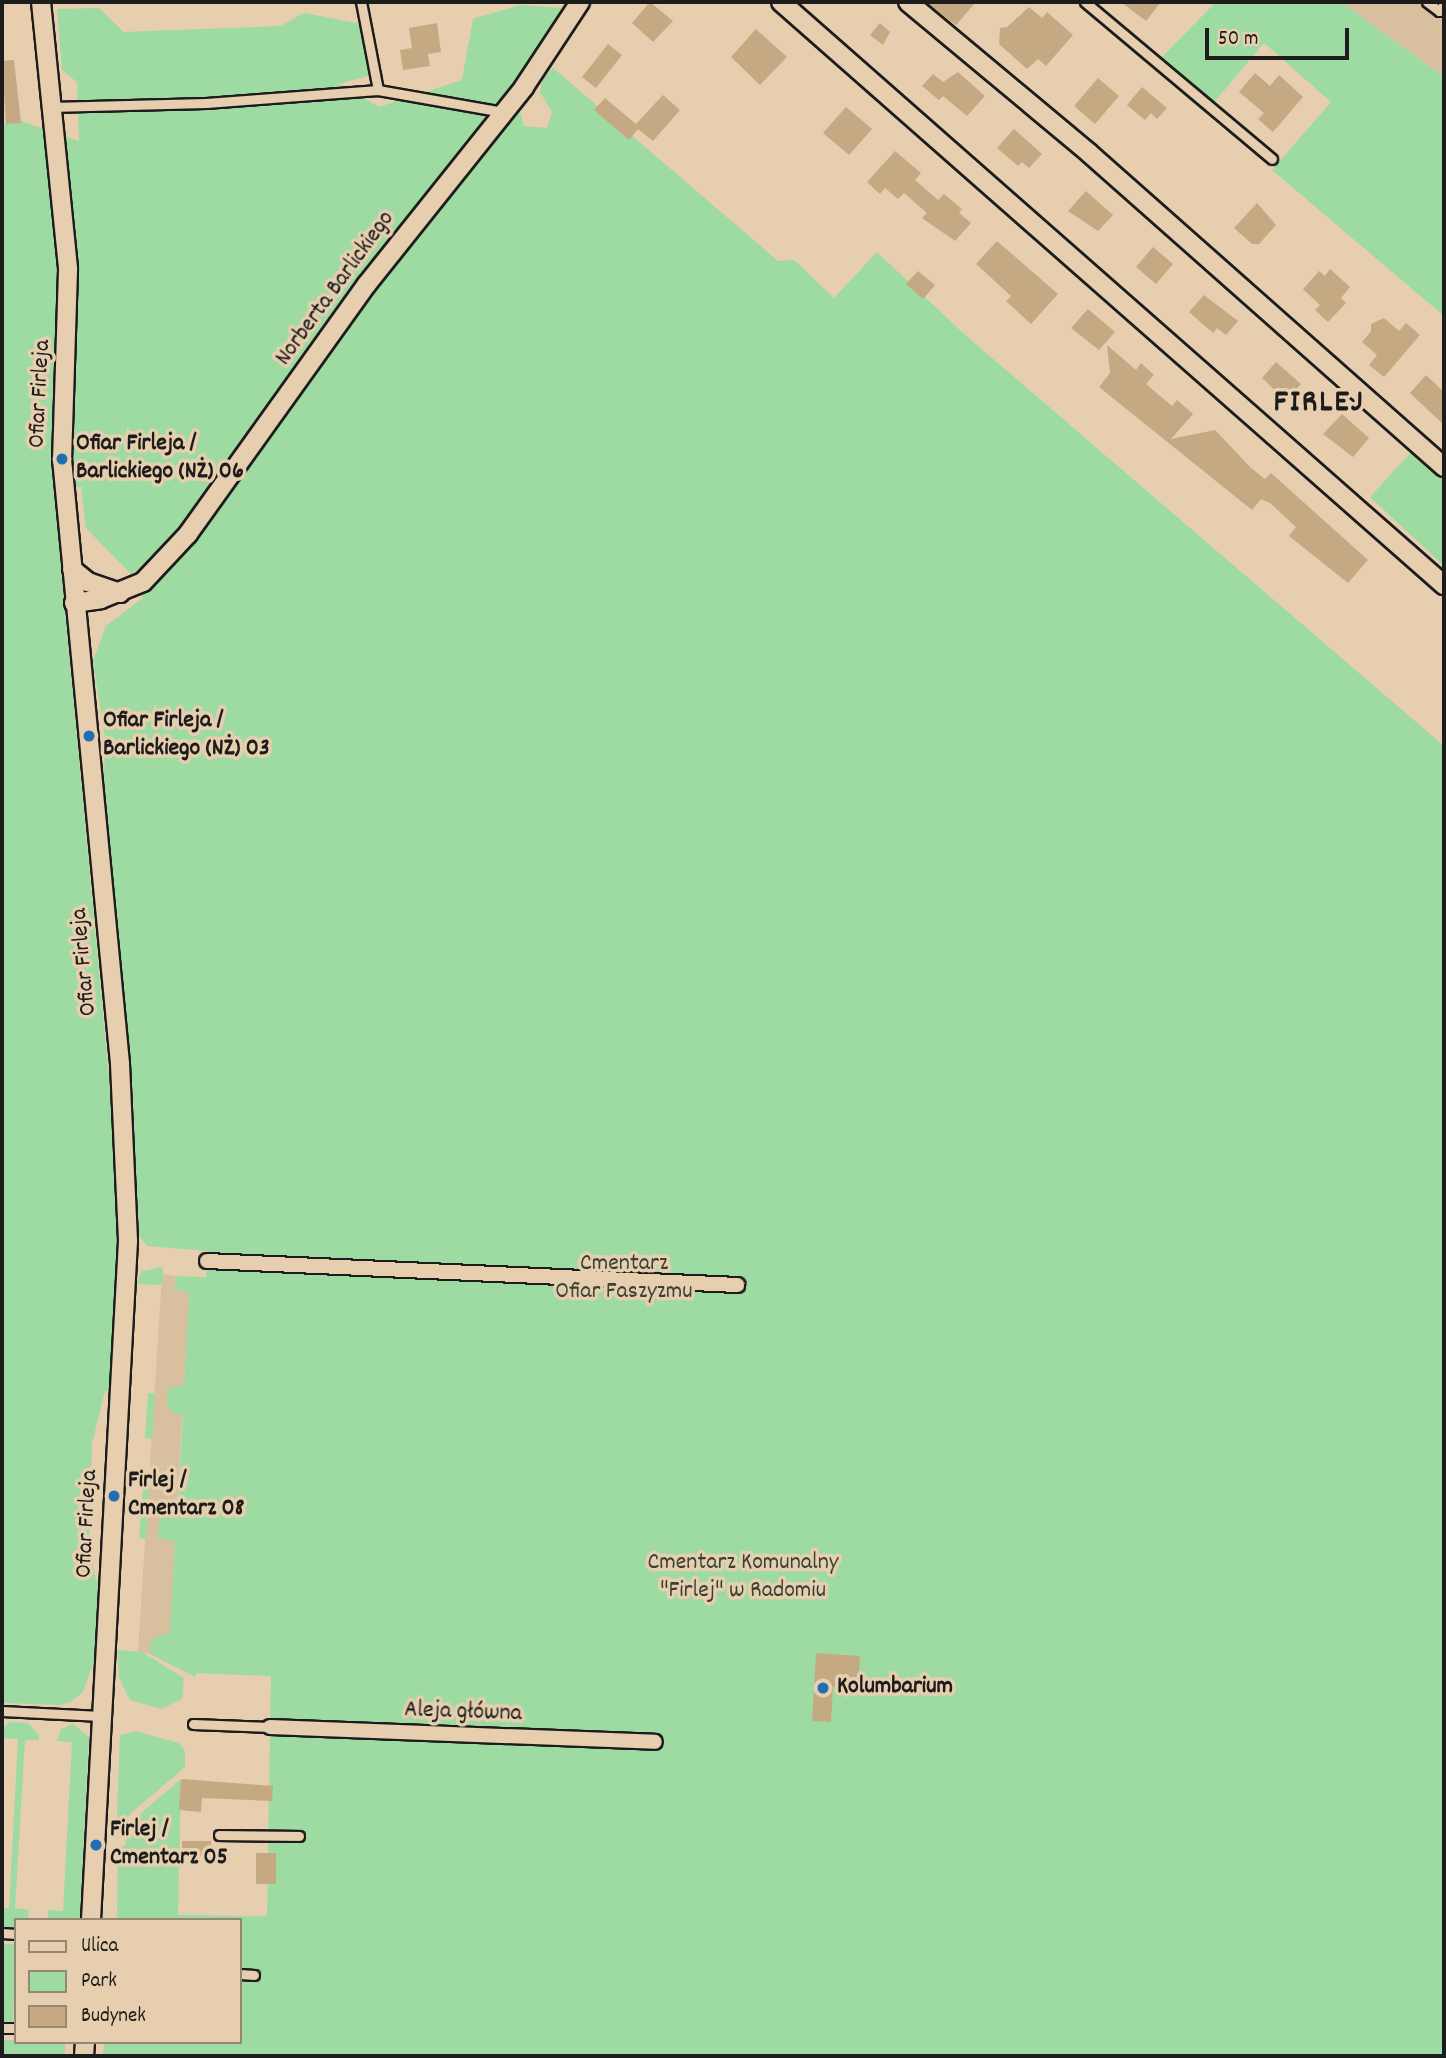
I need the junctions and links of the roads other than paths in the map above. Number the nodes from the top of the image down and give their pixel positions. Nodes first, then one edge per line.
1 (41, 2) edge
2 (361, 2) edge
3 (580, 2) edge
4 (781, 2) edge
5 (908, 2) edge
6 (1086, 2) edge
7 (1427, 2) edge
8 (1444, 4) edge
9 (378, 90) junction
10 (50, 107) junction
11 (504, 112) junction
12 (1272, 159) dead end
13 (1444, 467) edge
14 (72, 569) junction
15 (1444, 585) edge
16 (120, 593) junction
17 (74, 603) junction
18 (207, 1261) dead end
19 (737, 1285) dead end
20 (2, 1711) edge
21 (101, 1716) junction
22 (193, 1724) dead end
23 (270, 1727) joint
24 (655, 1742) dead end
25 (219, 1835) dead end
26 (299, 1836) dead end
27 (91, 1918) edge
28 (242, 1974) edge
29 (254, 1975) dead end

1 - 10 street, Ofiar Firleja
2 - 9 lane
3 - 11 street, Norberta Barlickiego
4 - 15 street
5 - 13 street
6 - 12 lane
7 - 8 lane
9 - 10 lane
9 - 11 lane
10 - 14 street, Ofiar Firleja
11 - 16 street, Norberta Barlickiego
14 - 16 street
14 - 17 street, Ofiar Firleja
16 - 17 street, Norberta Barlickiego
17 - 21 street, Ofiar Firleja
18 - 19 street
20 - 21 lane
21 - 27 street, Ofiar Firleja
22 - 23 lane
23 - 24 street, Aleja główna
25 - 26 lane
28 - 29 lane

